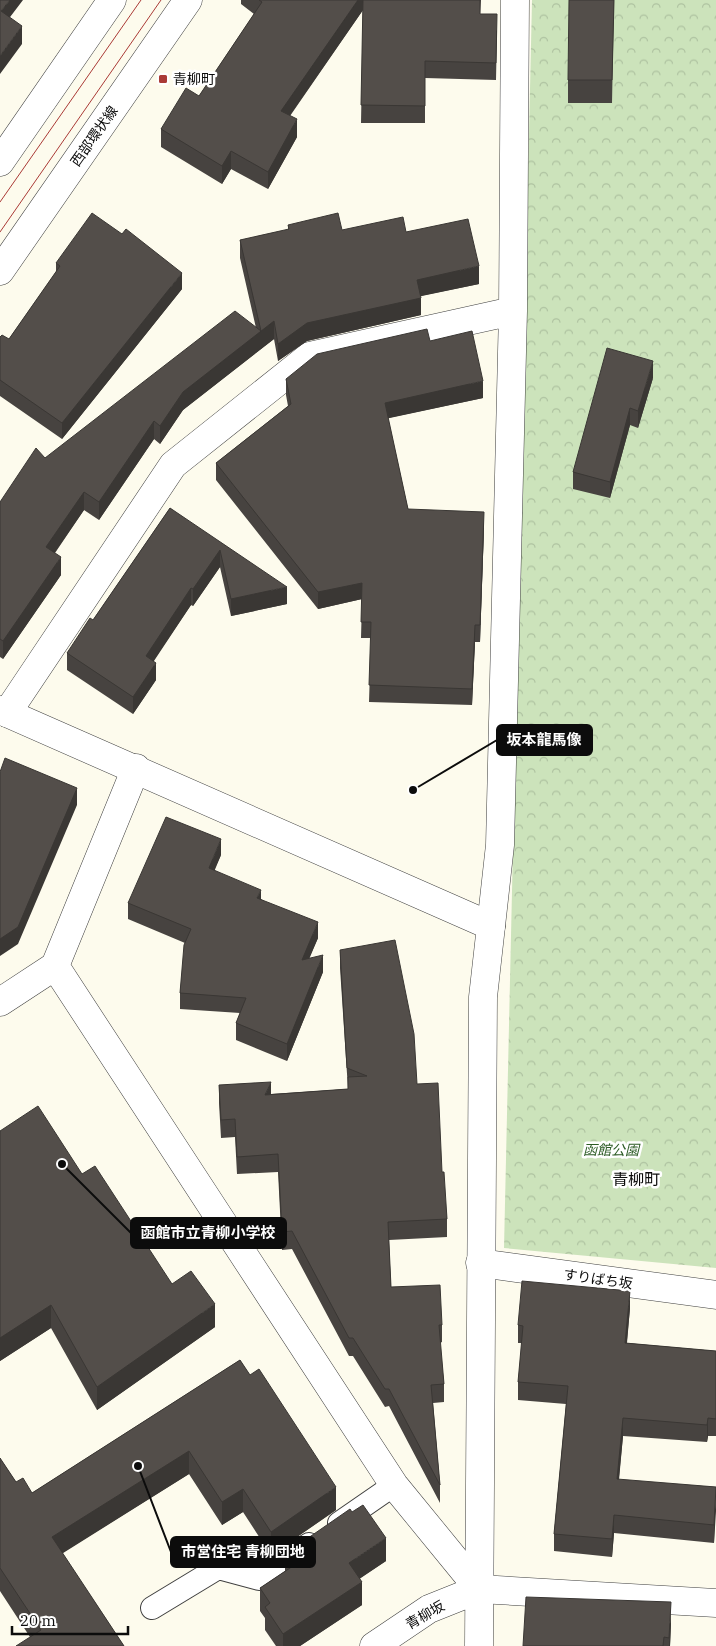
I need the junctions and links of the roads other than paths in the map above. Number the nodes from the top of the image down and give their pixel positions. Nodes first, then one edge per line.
1 (112, 0) edge
2 (188, 0) edge
3 (515, 0) edge
4 (0, 162) edge
5 (0, 272) edge
6 (513, 311) junction
7 (4, 712) edge
8 (136, 768) junction
9 (491, 926) junction
10 (55, 966) junction
11 (0, 1002) edge
12 (480, 1263) junction
13 (716, 1295) edge
14 (394, 1485) junction
15 (479, 1589) junction
16 (716, 1603) edge
17 (152, 1608) dead end
18 (374, 1646) edge
19 (479, 1646) edge

1 - 4 street
2 - 5 street, 西部環状線
3 - 6 street
6 - 7 street
6 - 9 street
7 - 8 street
8 - 9 street
8 - 10 street
9 - 12 street
10 - 11 street
10 - 14 street
12 - 13 street, すりばち坂
12 - 15 street
14 - 15 street
14 - 17 lane
15 - 16 street
15 - 18 street, 青柳坂
15 - 19 street

